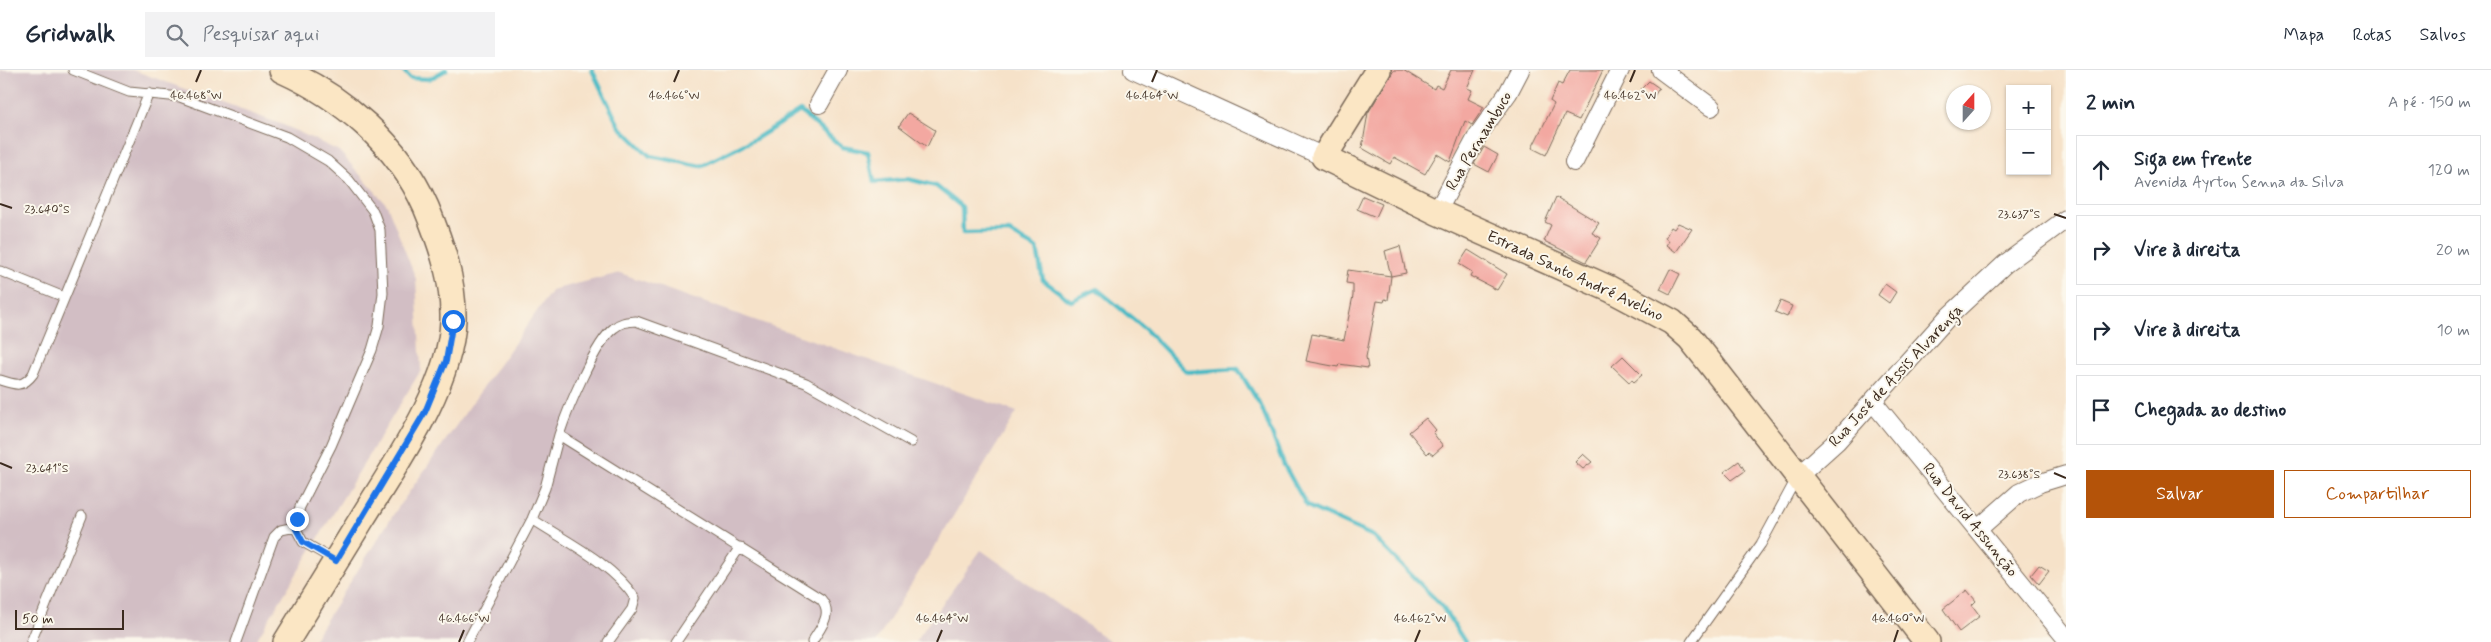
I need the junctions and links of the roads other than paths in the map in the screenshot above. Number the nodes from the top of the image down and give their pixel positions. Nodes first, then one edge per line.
1 (73, 70) edge
2 (282, 70) edge
3 (838, 70) edge
4 (1134, 70) edge
5 (1377, 70) edge
6 (1520, 70) edge
7 (1620, 70) edge
8 (1661, 70) edge
9 (149, 94) junction
10 (819, 104) dead end
11 (1711, 107) dead end
12 (1324, 157) junction
13 (1574, 162) dead end
14 (1437, 212) junction
15 (2066, 219) edge
16 (0, 271) edge
17 (64, 297) junction
18 (0, 380) edge
19 (1873, 402) junction
20 (559, 435) junction
21 (912, 442) dead end
22 (2066, 475) edge
23 (1797, 477) junction
24 (82, 516) dead end
25 (532, 519) junction
26 (295, 527) junction
27 (1978, 529) junction
28 (740, 547) junction
29 (336, 561) junction
30 (2066, 638) edge
31 (31, 642) edge
32 (236, 642) edge
33 (286, 642) edge
34 (467, 642) edge
35 (608, 642) edge
36 (676, 642) edge
37 (812, 642) edge
38 (1691, 642) edge
39 (1927, 642) edge

1 - 9 lane
2 - 29 main road
3 - 10 street
4 - 12 street, Estrada Santo André Avelino
5 - 12 main road
6 - 14 street, Rua Pernambuco
7 - 13 street
8 - 11 street
9 - 17 lane
9 - 26 lane
12 - 14 main road, Estrada Santo André Avelino
14 - 23 main road, Estrada Santo André Avelino
15 - 19 street, Rua José de Assis Alvarenga
16 - 17 lane
17 - 18 lane
19 - 23 street, Rua José de Assis Alvarenga
19 - 27 street, Rua David Assunção
20 - 21 lane
20 - 25 lane
20 - 28 lane
22 - 27 street
23 - 38 lane
23 - 39 main road, Estrada Santo André Avelino
24 - 31 lane
25 - 34 lane
25 - 35 lane
26 - 29 lane
26 - 32 lane
27 - 30 street, Rua David Assunção
28 - 36 lane
28 - 37 lane
29 - 33 main road

